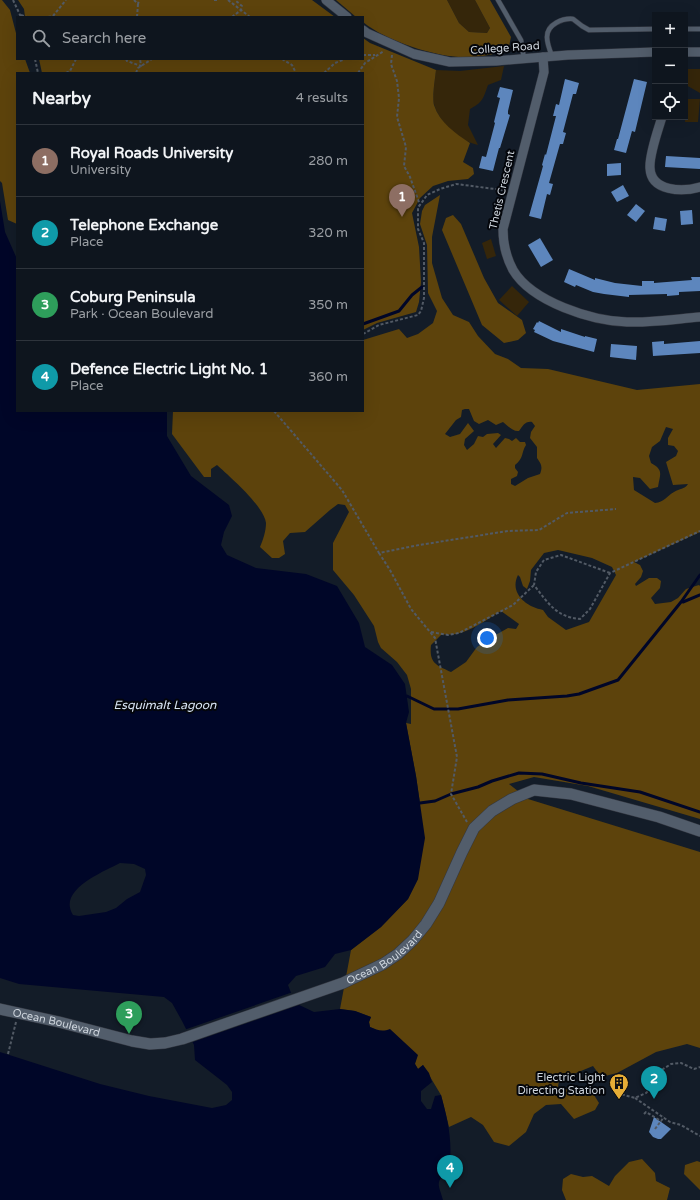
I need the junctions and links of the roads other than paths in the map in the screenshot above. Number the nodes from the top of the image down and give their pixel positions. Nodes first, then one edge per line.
1 (326, 0) edge
2 (498, 0) edge
3 (346, 16) edge
4 (688, 29) edge
5 (700, 29) edge
6 (652, 30) edge
7 (364, 31) edge
8 (652, 52) edge
9 (688, 52) edge
10 (700, 52) edge
11 (547, 57) junction
12 (524, 59) junction
13 (661, 120) edge
14 (700, 187) edge
15 (700, 317) edge
16 (700, 831) edge
17 (0, 1009) edge

1 - 3 street
2 - 12 lane
4 - 5 lane
6 - 11 lane
7 - 12 street, College Road
8 - 11 street, College Road
9 - 10 street
11 - 12 street, College Road
11 - 15 street, Thetis Crescent
13 - 14 street
16 - 17 street, Ocean Boulevard

